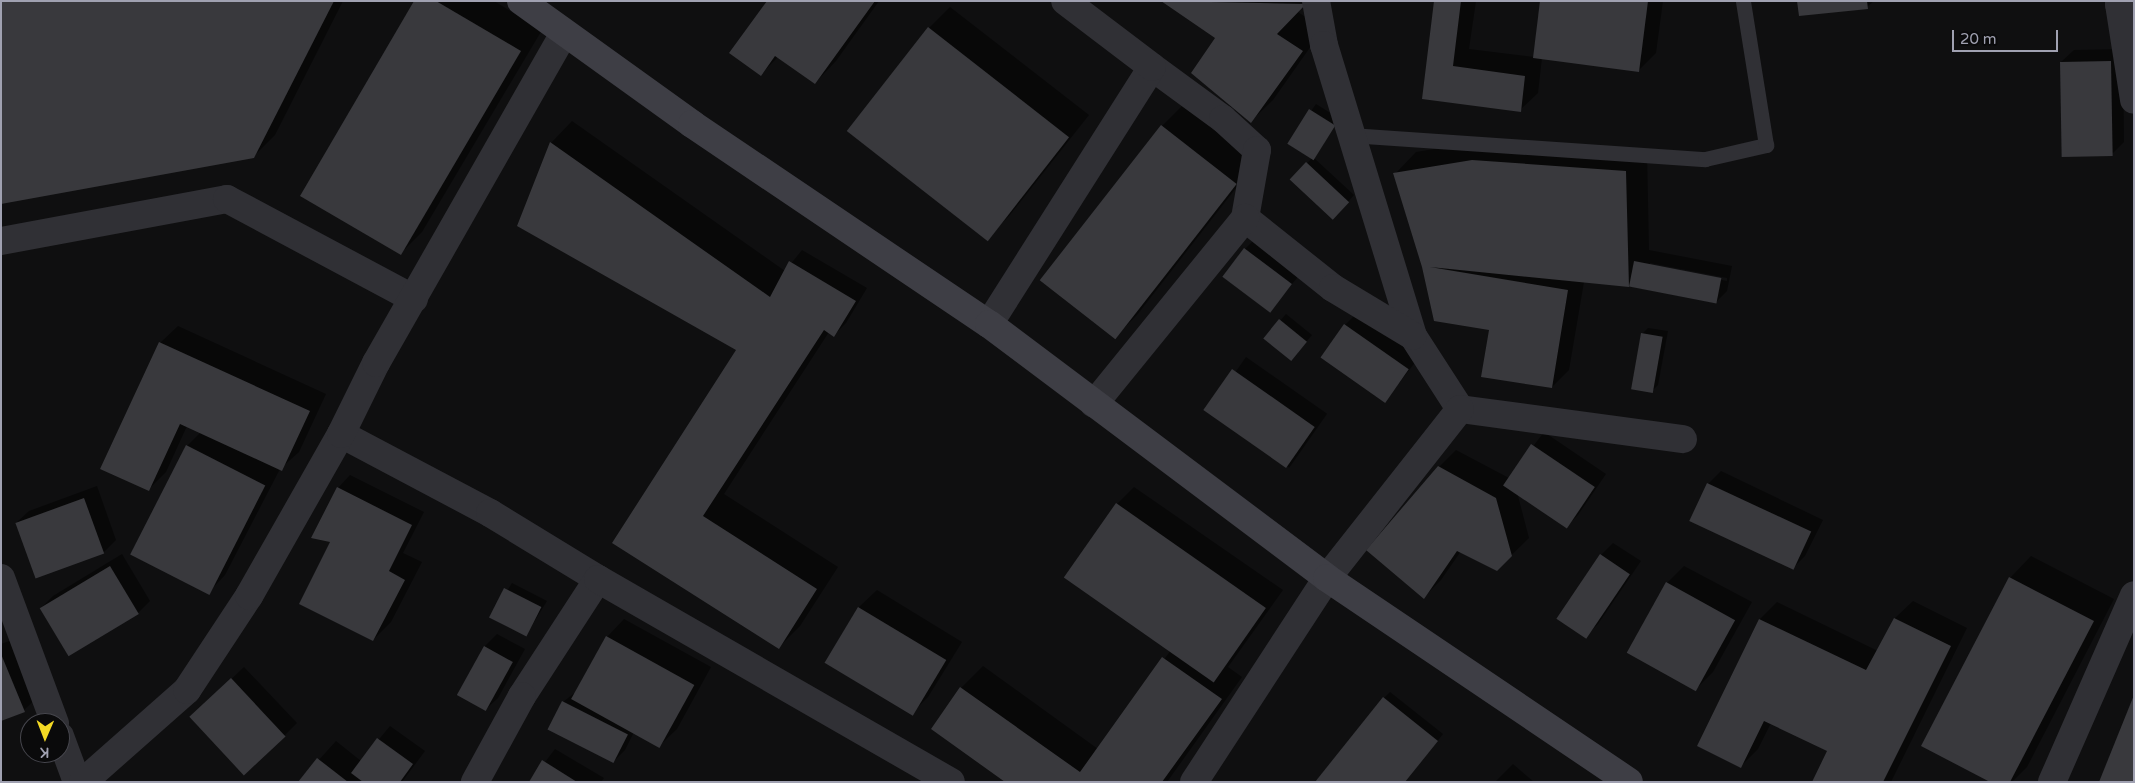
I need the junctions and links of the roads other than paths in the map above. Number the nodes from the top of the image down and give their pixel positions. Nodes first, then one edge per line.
1 (521, 1) edge
2 (1065, 1) edge
3 (1316, 1) edge
4 (1743, 1) edge
5 (2134, 4) edge
6 (564, 33) junction
7 (1152, 67) junction
8 (2134, 100) edge
9 (1350, 135) junction
10 (1245, 218) junction
11 (1, 241) edge
12 (414, 299) junction
13 (989, 324) junction
14 (1413, 336) junction
15 (1094, 404) junction
16 (1460, 409) junction
17 (341, 434) junction
18 (1683, 439) dead end
19 (1, 578) edge
20 (1327, 578) junction
21 (598, 579) junction
22 (2134, 594) edge
23 (51, 713) edge
24 (70, 763) edge
25 (77, 782) edge
26 (83, 782) edge
27 (475, 782) edge
28 (951, 782) edge
29 (1194, 782) edge
30 (1629, 782) edge
31 (2052, 782) edge

1 - 6 main road
2 - 7 street
3 - 9 street
4 - 9 lane
5 - 8 street
6 - 12 street
6 - 13 main road
7 - 10 street
7 - 13 street
9 - 14 street
10 - 14 street
10 - 15 street
11 - 12 street
12 - 17 street
13 - 15 main road
14 - 16 street
15 - 20 main road
16 - 18 street
16 - 20 street
17 - 21 street
17 - 26 street
19 - 23 street
20 - 29 street
20 - 30 main road
21 - 27 street
21 - 28 street
22 - 31 street
24 - 25 street

